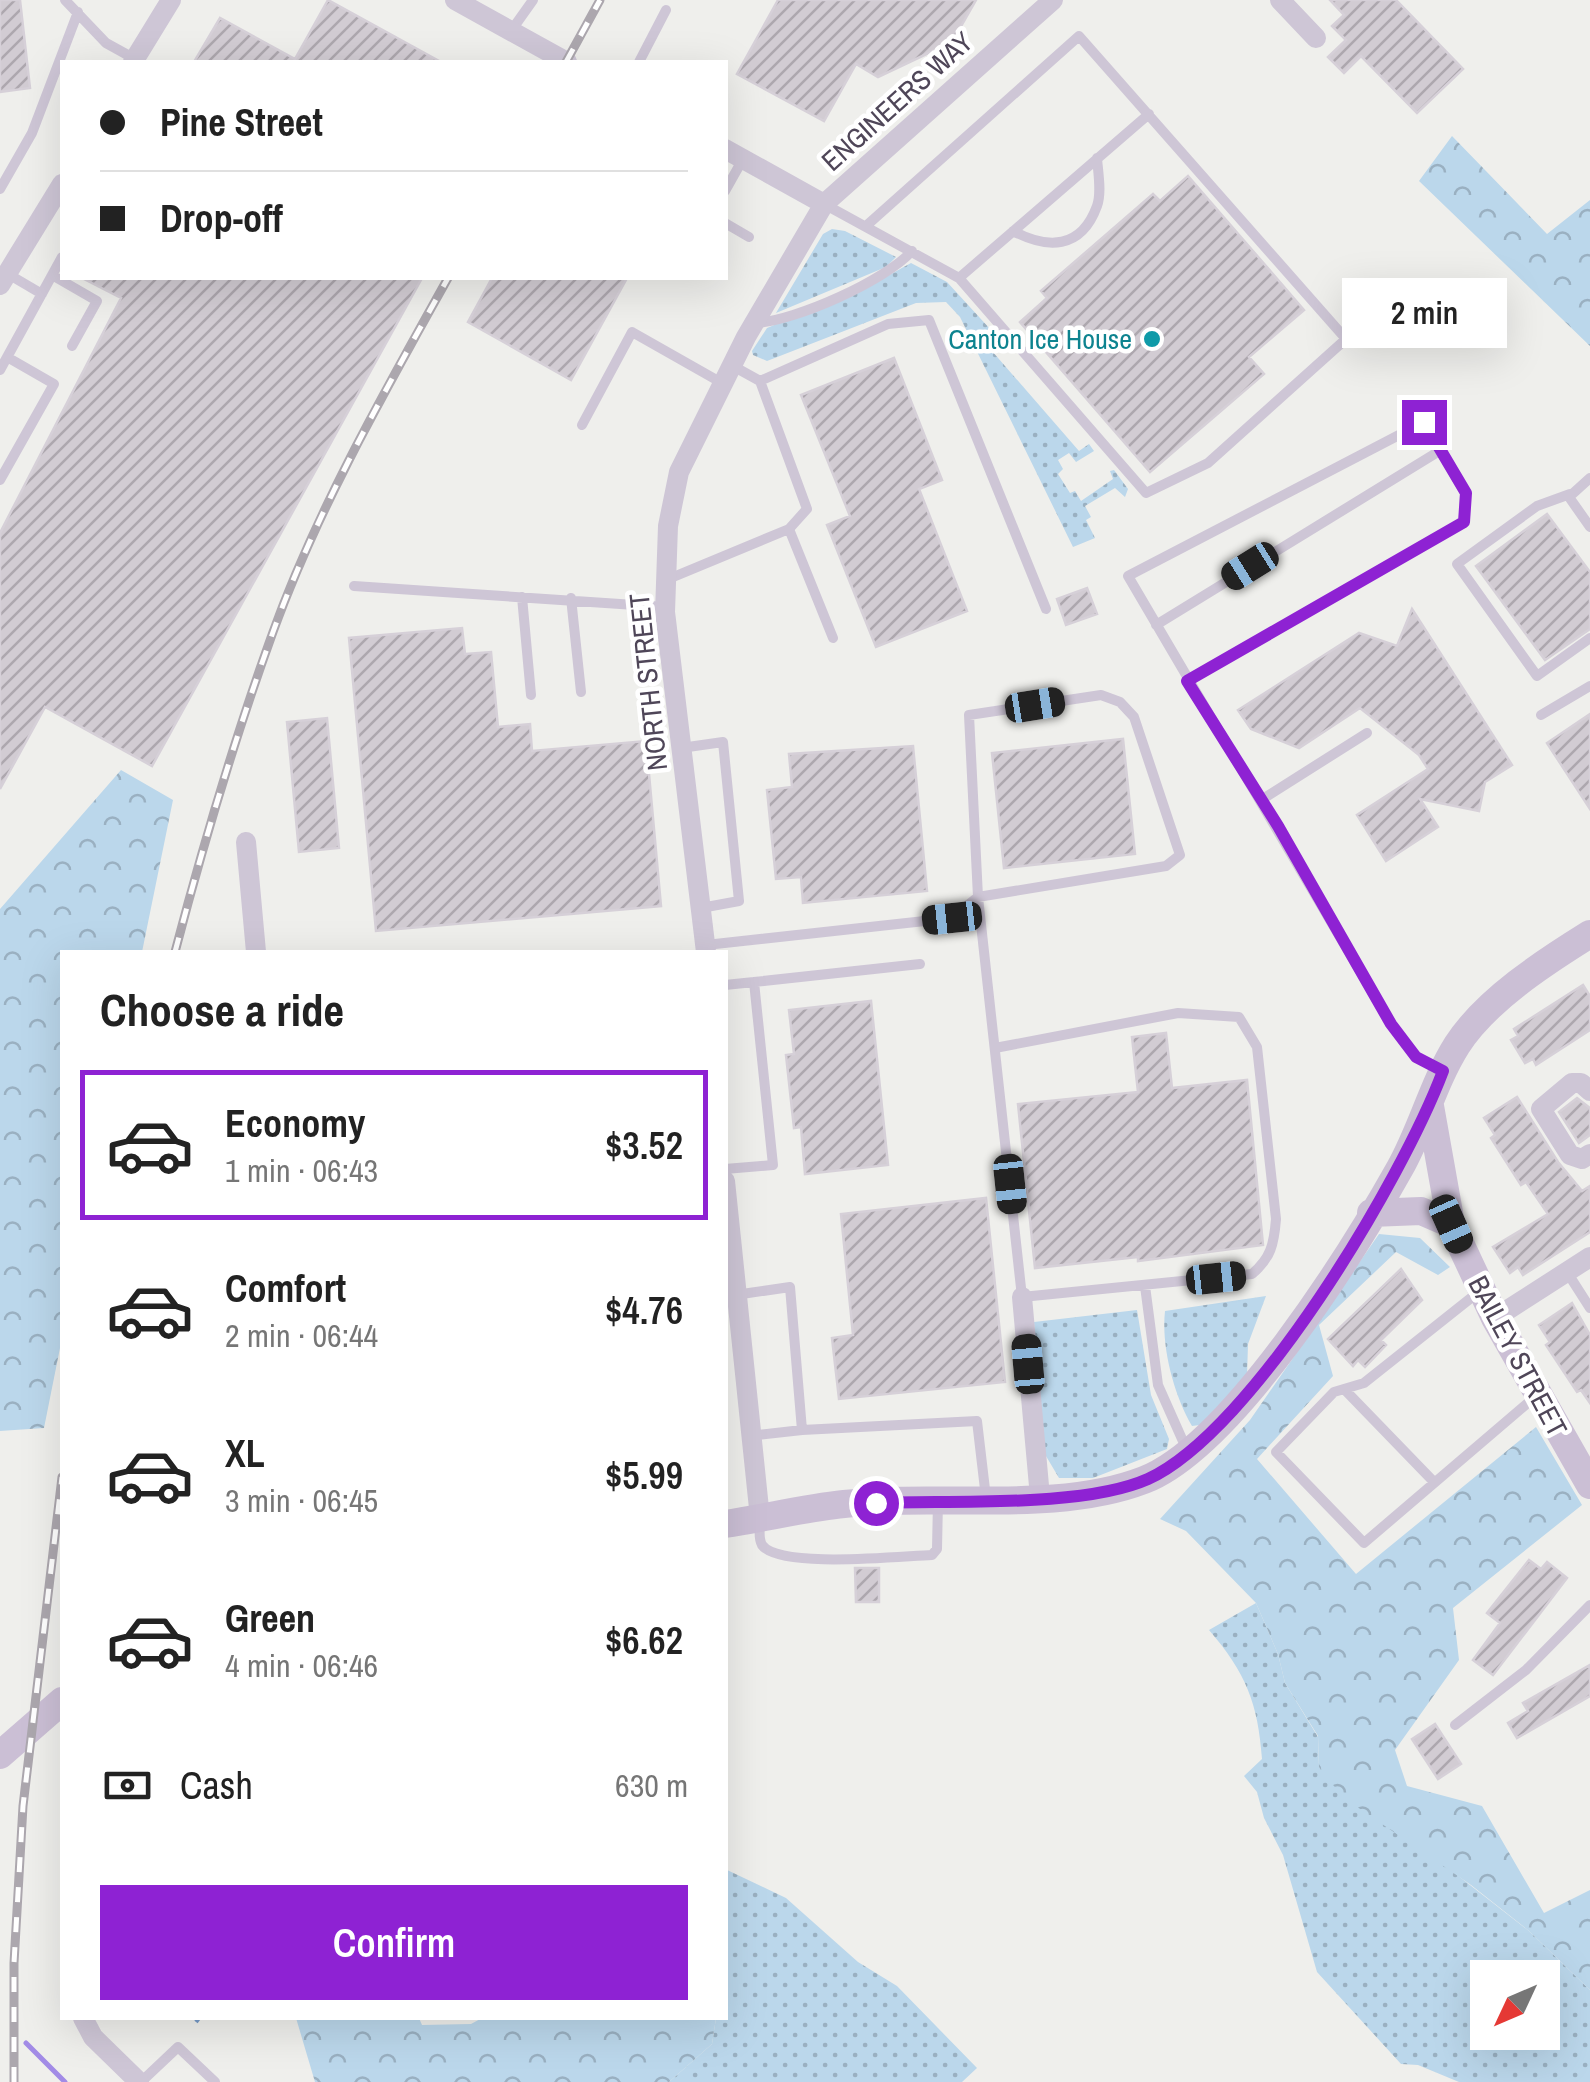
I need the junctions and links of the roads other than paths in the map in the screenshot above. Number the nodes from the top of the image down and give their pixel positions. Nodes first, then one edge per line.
1 (66, 0) edge
2 (171, 0) edge
3 (455, 0) edge
4 (533, 0) edge
5 (1053, 0) edge
6 (1280, 0) edge
7 (666, 10) dead end
8 (78, 12) junction
9 (511, 31) junction
10 (1316, 38) dead end
11 (132, 60) edge
12 (135, 60) edge
13 (563, 60) edge
14 (640, 60) edge
15 (1149, 114) junction
16 (734, 154) edge
17 (1098, 158) junction
18 (728, 179) edge
19 (60, 187) edge
20 (0, 189) edge
21 (824, 204) junction
22 (728, 225) edge
23 (866, 226) junction
24 (1013, 231) junction
25 (750, 237) dead end
26 (912, 250) junction
27 (60, 260) edge
28 (52, 276) junction
29 (958, 278) junction
30 (4, 280) edge
31 (42, 294) junction
32 (754, 323) junction
33 (72, 346) dead end
34 (7, 356) junction
35 (0, 370) edge
36 (726, 374) junction
37 (760, 380) junction
38 (582, 425) dead end
39 (1441, 450) junction
40 (1590, 478) edge
41 (0, 480) edge
42 (1570, 494) junction
43 (1590, 527) edge
44 (789, 529) junction
45 (665, 580) junction
46 (354, 586) dead end
47 (522, 596) junction
48 (570, 598) junction
49 (665, 607) junction
50 (1046, 609) dead end
51 (1156, 624) junction
52 (834, 638) dead end
53 (1590, 638) edge
54 (1187, 681) junction
55 (1590, 686) edge
56 (581, 692) dead end
57 (531, 694) dead end
58 (1541, 715) dead end
59 (1367, 733) dead end
60 (681, 748) junction
61 (1261, 800) junction
62 (246, 842) dead end
63 (978, 897) junction
64 (701, 908) junction
65 (1590, 934) edge
66 (706, 949) edge
67 (256, 950) edge
68 (920, 964) dead end
69 (754, 982) junction
70 (728, 985) edge
71 (995, 1048) junction
72 (1443, 1071) junction
73 (1590, 1091) edge
74 (1430, 1106) junction
75 (1590, 1154) edge
76 (728, 1169) edge
77 (1371, 1214) junction
78 (728, 1219) edge
79 (1451, 1224) junction
80 (1590, 1258) edge
81 (1567, 1272) junction
82 (1145, 1286) junction
83 (1481, 1290) junction
84 (734, 1295) junction
85 (1022, 1297) junction
86 (1590, 1308) edge
87 (1496, 1318) junction
88 (1344, 1389) junction
89 (1537, 1395) junction
90 (802, 1430) junction
91 (749, 1436) junction
92 (1189, 1454) junction
93 (1434, 1482) junction
94 (1590, 1485) edge
95 (1040, 1496) junction
96 (986, 1499) junction
97 (938, 1500) junction
98 (760, 1518) junction
99 (728, 1523) edge
100 (1590, 1605) edge
101 (60, 1703) edge
102 (1456, 1726) dead end
103 (0, 1754) edge
104 (84, 2020) edge
105 (140, 2082) edge
106 (215, 2082) edge

1 - 8 lane
2 - 12 street
3 - 9 street
4 - 9 lane
5 - 21 street, ENGINEERS WAY
6 - 10 street
7 - 14 lane
8 - 11 lane
8 - 20 lane
9 - 13 street
15 - 17 lane
15 - 23 lane
15 - 29 lane
16 - 18 lane
16 - 21 street
17 - 24 lane
17 - 24 lane
19 - 30 street
21 - 23 lane
21 - 32 street, NORTH STREET
22 - 25 lane
23 - 26 lane
24 - 29 lane
26 - 29 lane
26 - 32 lane
27 - 28 lane
28 - 31 lane
28 - 33 lane
30 - 31 lane
31 - 34 lane
32 - 36 street, NORTH STREET
34 - 35 lane
34 - 41 lane
36 - 37 lane
36 - 38 lane
36 - 45 street, NORTH STREET
37 - 44 lane
37 - 50 lane
39 - 51 lane
39 - 51 lane
39 - 54 lane
40 - 42 lane
42 - 43 lane
42 - 53 lane
44 - 45 lane
44 - 52 lane
45 - 49 street, NORTH STREET
46 - 47 lane
47 - 48 lane
47 - 57 lane
48 - 49 lane
48 - 56 lane
49 - 60 street, NORTH STREET
51 - 54 lane
54 - 61 lane
55 - 58 lane
59 - 61 lane
60 - 64 street, NORTH STREET
60 - 64 lane
61 - 72 lane
62 - 67 street
63 - 63 lane
63 - 66 lane
63 - 71 lane
64 - 66 street, NORTH STREET
65 - 72 street
68 - 69 lane
69 - 70 lane
69 - 76 lane
71 - 82 lane
71 - 85 lane
72 - 74 street
73 - 75 street
74 - 77 street
74 - 79 street, BAILEY STREET
77 - 79 street
77 - 92 street
78 - 84 street
79 - 83 street, BAILEY STREET
80 - 81 street
81 - 86 lane
81 - 87 street
82 - 85 lane
82 - 92 lane
83 - 87 street, BAILEY STREET
83 - 88 lane
84 - 90 lane
84 - 91 street
85 - 95 street
87 - 89 street, BAILEY STREET
88 - 93 lane
88 - 93 lane
89 - 93 lane
89 - 94 street, BAILEY STREET
90 - 91 lane
90 - 96 lane
91 - 98 street
92 - 95 street
95 - 96 street
96 - 97 street
97 - 98 street
97 - 98 lane
98 - 99 street
100 - 102 lane
101 - 103 street
104 - 105 street
105 - 106 lane

